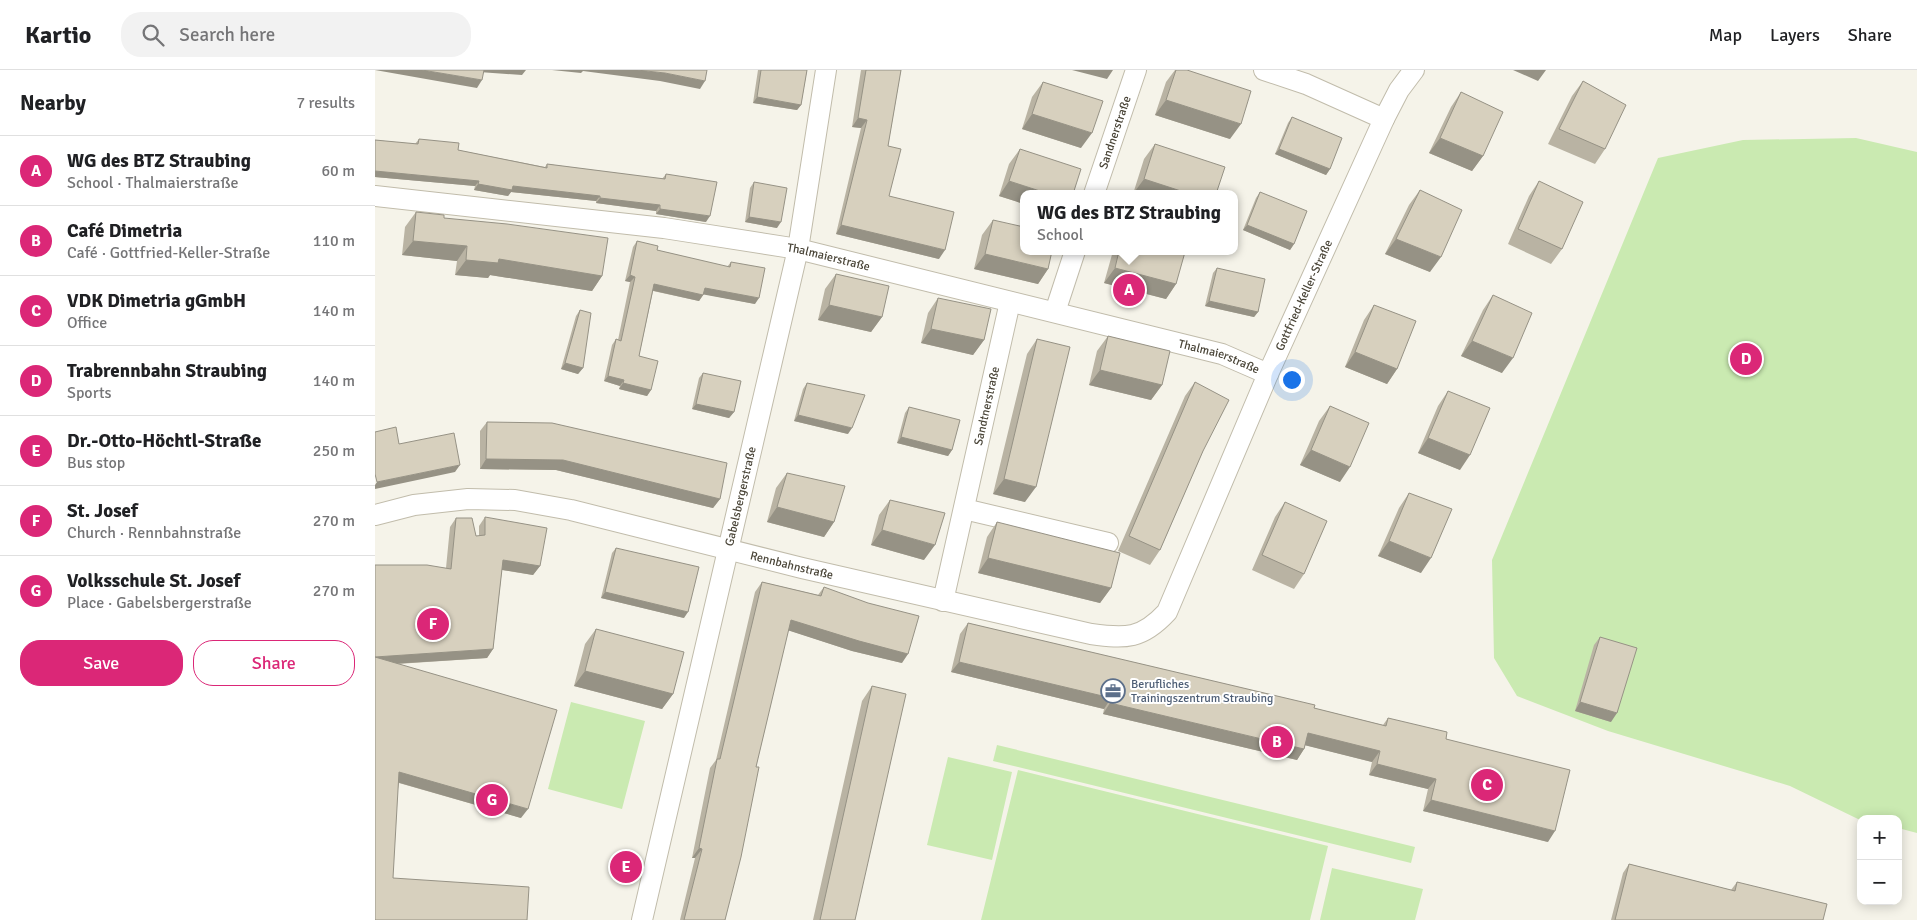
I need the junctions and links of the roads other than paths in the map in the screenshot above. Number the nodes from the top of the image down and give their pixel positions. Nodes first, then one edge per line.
1 (826, 70) edge
2 (1136, 70) edge
3 (1264, 70) edge
4 (1414, 70) edge
5 (1384, 118) junction
6 (1095, 190) edge
7 (375, 196) edge
8 (799, 249) junction
9 (1074, 255) edge
10 (1010, 302) junction
11 (1055, 312) junction
12 (1268, 374) junction
13 (964, 509) junction
14 (375, 515) edge
15 (1107, 543) dead end
16 (730, 550) junction
17 (943, 601) junction
18 (1121, 639) joint
19 (642, 920) edge

1 - 8 street, Gabelsbergerstraße
2 - 6 street, Sandnerstraße
3 - 5 street
4 - 5 street, Gottfried-Keller-Straße
5 - 12 street, Gottfried-Keller-Straße
7 - 8 street, Thalmaierstraße
8 - 10 street, Thalmaierstraße
8 - 16 street, Gabelsbergerstraße
9 - 11 street
10 - 11 street, Thalmaierstraße
10 - 13 street, Sandtnerstraße
11 - 12 street, Thalmaierstraße
12 - 18 street, Gottfried-Keller-Straße
13 - 15 street
13 - 17 street, Sandtnerstraße
14 - 16 street, Rennbahnstraße
16 - 17 street, Rennbahnstraße
16 - 19 street, Gabelsbergerstraße
17 - 18 street, Rennbahnstraße

